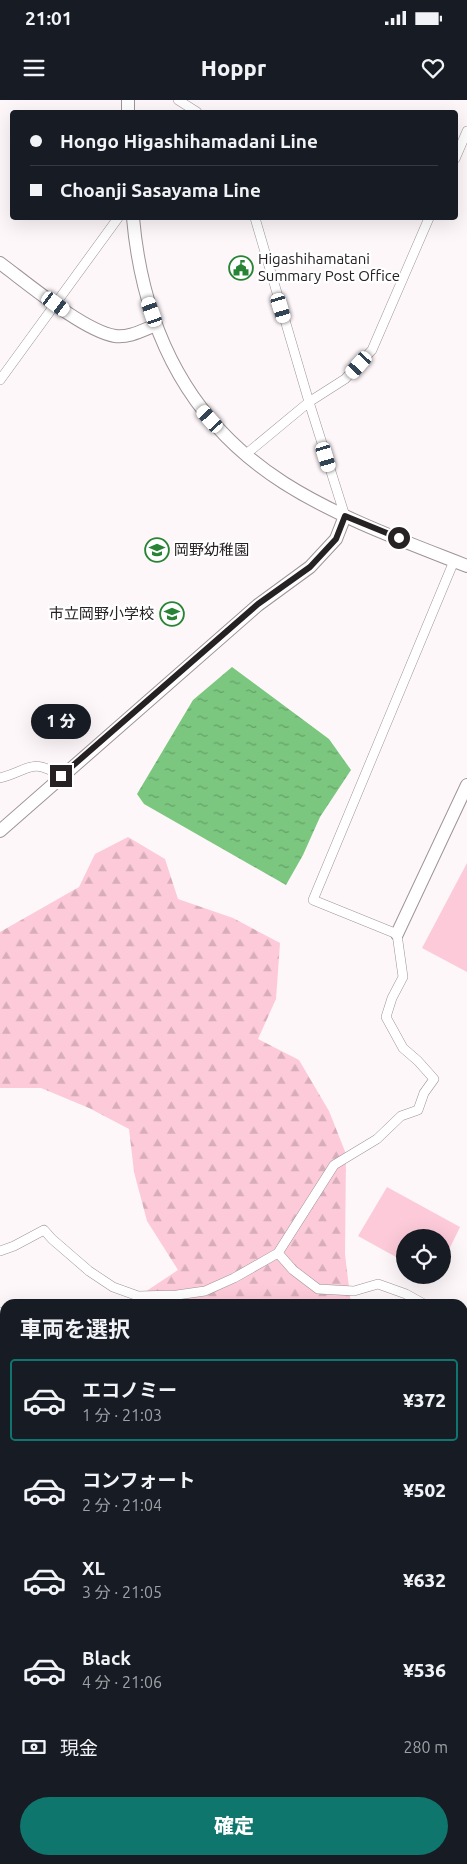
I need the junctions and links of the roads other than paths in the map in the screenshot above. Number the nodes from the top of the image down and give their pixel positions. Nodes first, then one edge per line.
1 (178, 100) edge
2 (194, 110) edge
3 (467, 131) edge
4 (458, 152) edge
5 (117, 220) edge
6 (133, 220) edge
7 (256, 220) edge
8 (429, 220) edge
9 (0, 263) edge
10 (56, 304) junction
11 (156, 325) junction
12 (0, 380) edge
13 (309, 402) junction
14 (245, 455) junction
15 (345, 516) junction
16 (454, 561) junction
17 (467, 566) edge
18 (61, 776) junction
19 (0, 778) edge
20 (467, 785) edge
21 (0, 831) edge
22 (397, 934) junction
23 (0, 1251) edge
24 (278, 1253) junction
25 (415, 1299) edge

1 - 2 street
3 - 4 street
5 - 10 street
6 - 11 main road
7 - 13 street
8 - 13 street
9 - 10 main road
10 - 11 main road
10 - 12 street
11 - 14 main road
13 - 14 street
13 - 15 street
14 - 15 main road
15 - 16 main road
15 - 18 main road
16 - 17 main road
16 - 22 street
18 - 19 street
18 - 21 main road
20 - 22 main road
22 - 24 street
23 - 24 street
24 - 25 street

